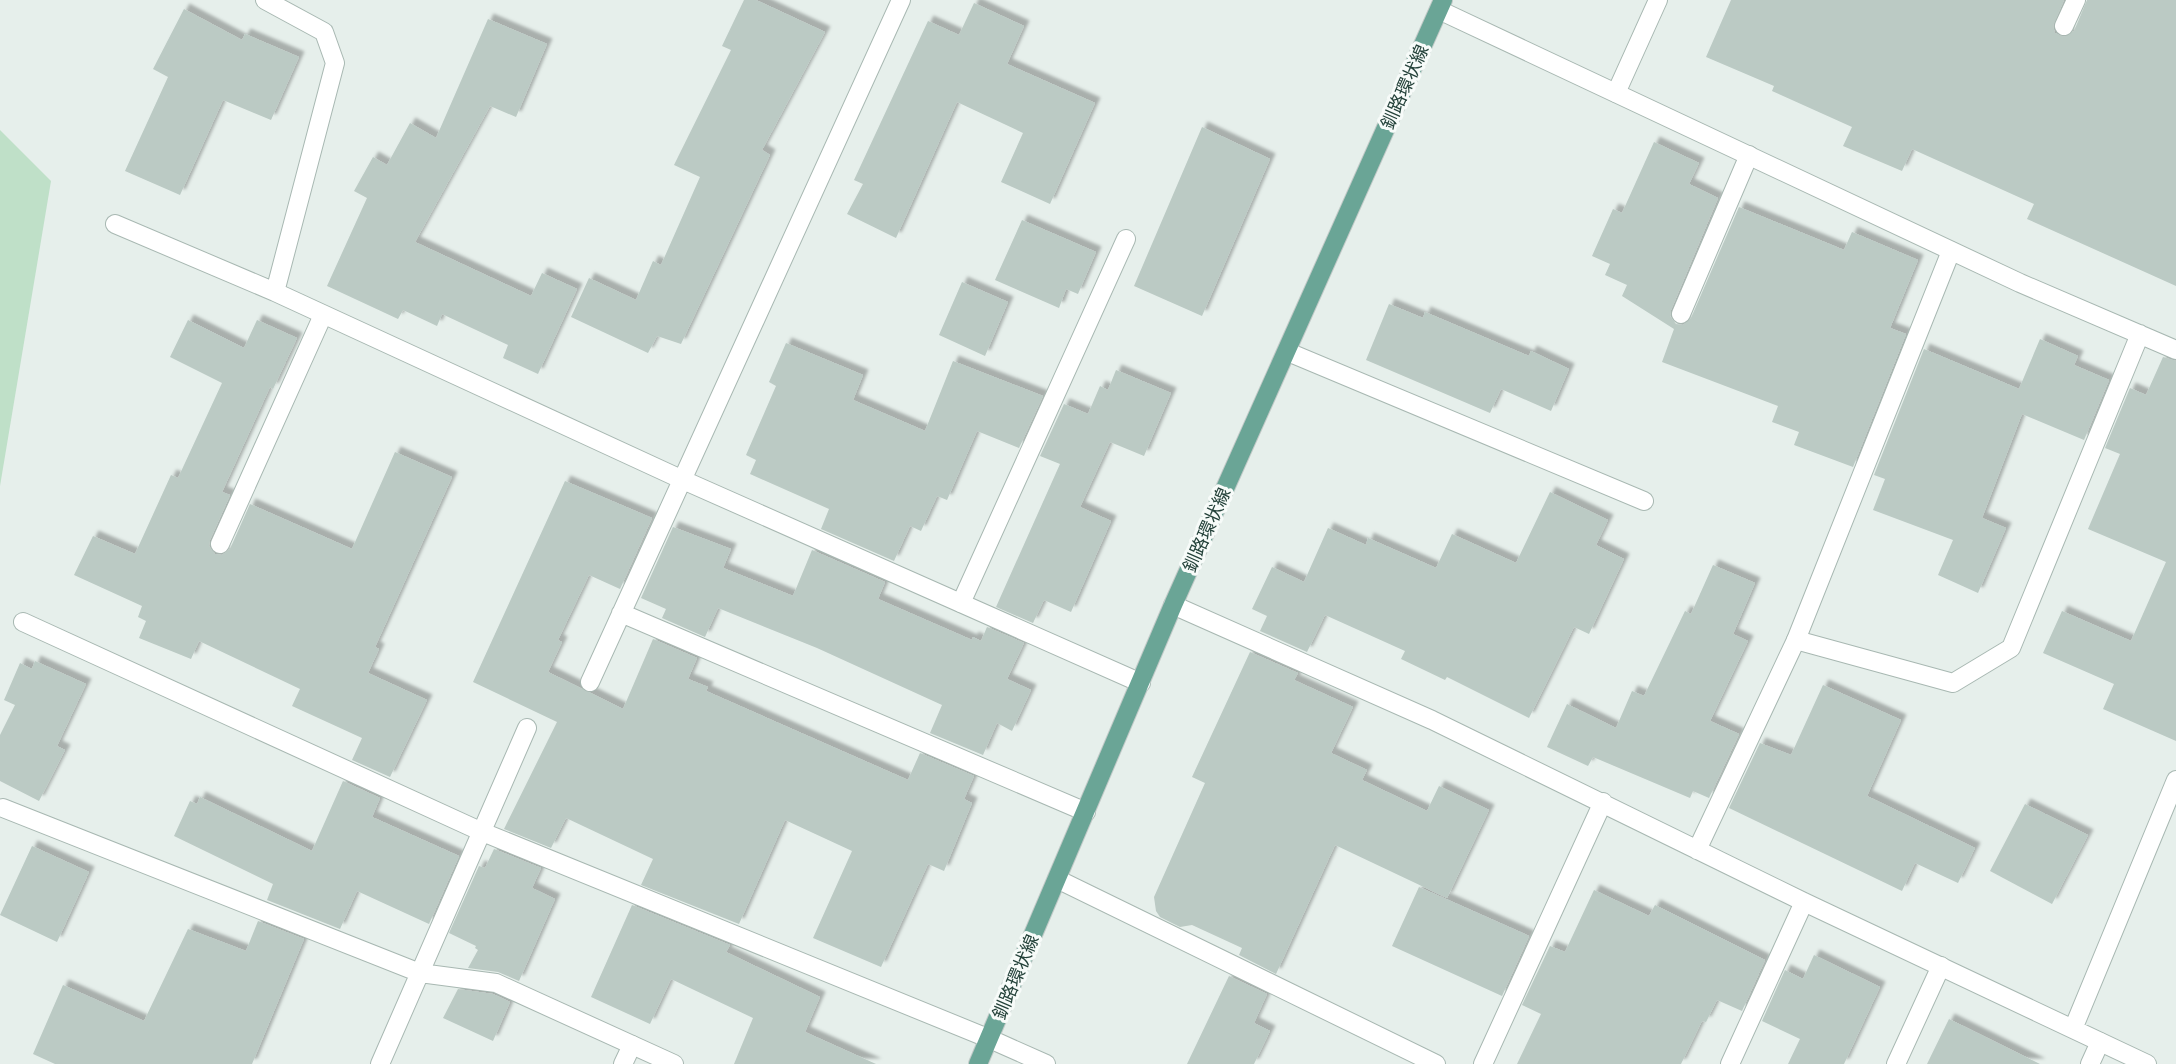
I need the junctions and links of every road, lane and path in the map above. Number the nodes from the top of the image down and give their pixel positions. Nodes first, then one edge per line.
1 (265, 0) edge
2 (901, 0) edge
3 (1658, 0) edge
4 (2076, 0) edge
5 (1441, 5) edge
6 (2064, 26) dead end
7 (1616, 93) junction
8 (1749, 155) junction
9 (115, 224) dead end
10 (1126, 238) dead end
11 (1951, 251) junction
12 (274, 292) junction
13 (1681, 314) dead end
14 (323, 315) junction
15 (2140, 334) junction
16 (2176, 350) edge
17 (1288, 352) junction
18 (683, 480) junction
19 (1644, 501) dead end
20 (220, 544) dead end
21 (961, 603) junction
22 (1173, 605) junction
23 (621, 613) junction
24 (22, 622) dead end
25 (1796, 640) junction
26 (590, 681) dead end
27 (1141, 683) junction
28 (527, 728) dead end
29 (2176, 780) edge
30 (1603, 802) junction
31 (3, 808) dead end
32 (1086, 812) junction
33 (480, 831) junction
34 (1697, 850) junction
35 (1057, 879) junction
36 (1804, 902) junction
37 (1941, 966) junction
38 (420, 973) junction
39 (2073, 1029) junction
40 (990, 1039) junction
41 (2100, 1042) junction
42 (632, 1045) junction
43 (380, 1064) edge
44 (623, 1064) edge
45 (674, 1064) edge
46 (978, 1064) edge
47 (1046, 1064) edge
48 (1436, 1064) edge
49 (1482, 1064) edge
50 (1730, 1064) edge
51 (1896, 1064) edge
52 (2090, 1064) edge
53 (2148, 1064) edge

1 - 12 street
2 - 18 street
3 - 7 street
4 - 6 street
5 - 7 street
5 - 17 main road, 釧路環状線
7 - 8 street
8 - 11 street
8 - 13 street
9 - 12 street
10 - 21 street
11 - 15 street
11 - 25 street
12 - 14 street
14 - 18 street
14 - 20 street
15 - 16 street
15 - 25 street
17 - 19 street
17 - 22 main road, 釧路環状線
18 - 21 street
18 - 23 street
21 - 27 street
22 - 27 main road, 釧路環状線
22 - 30 street
23 - 26 street
23 - 32 street
24 - 33 street
25 - 34 street
27 - 32 main road, 釧路環状線
28 - 33 street
29 - 39 street
30 - 34 street
30 - 49 street
31 - 38 street
32 - 35 main road, 釧路環状線
33 - 38 street
33 - 40 street
34 - 36 street
35 - 40 main road, 釧路環状線
35 - 48 street
36 - 37 street
36 - 50 street
37 - 39 street
37 - 51 street
38 - 42 street
38 - 43 street
39 - 41 street
40 - 46 main road, 釧路環状線
40 - 47 street
41 - 52 street
41 - 53 street
42 - 44 street
42 - 45 street

